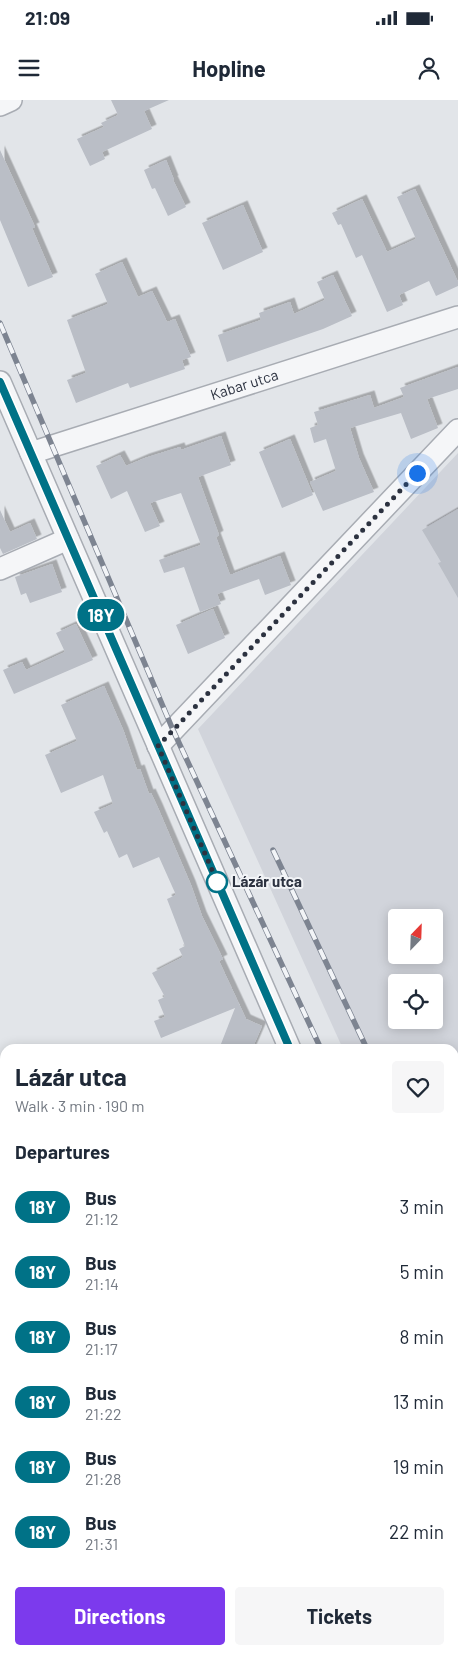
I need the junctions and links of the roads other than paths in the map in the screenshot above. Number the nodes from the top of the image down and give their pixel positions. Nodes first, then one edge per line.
1 (11, 100) edge
2 (0, 105) edge
3 (458, 317) edge
4 (0, 382) edge
5 (458, 430) edge
6 (31, 453) junction
7 (68, 540) junction
8 (0, 569) edge
9 (158, 746) junction
10 (288, 1044) edge

1 - 2 street
3 - 6 street, Kabar utca
4 - 6 street
5 - 9 street
6 - 7 street
7 - 8 street
7 - 9 street
9 - 10 street

